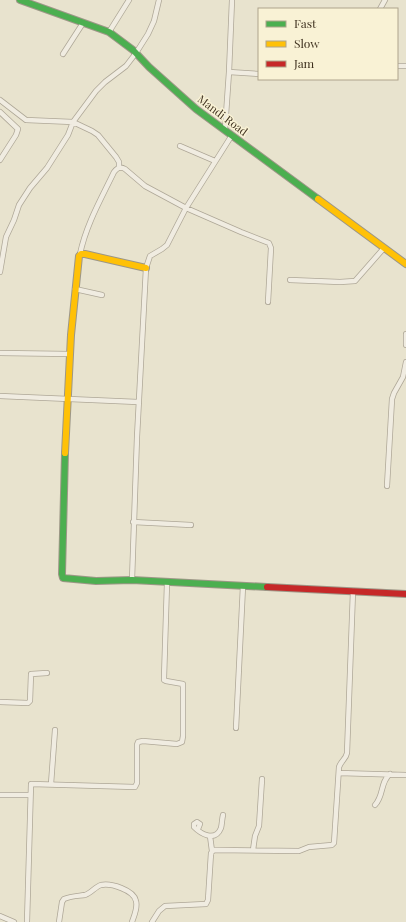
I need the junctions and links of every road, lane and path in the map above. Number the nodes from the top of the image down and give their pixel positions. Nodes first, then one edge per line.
1 (20, 0) edge
2 (129, 0) edge
3 (159, 0) edge
4 (232, 0) edge
5 (84, 23) junction
6 (109, 32) junction
7 (136, 53) junction
8 (63, 54) dead end
9 (229, 72) junction
10 (258, 74) edge
11 (0, 100) edge
12 (0, 112) edge
13 (73, 122) junction
14 (225, 130) junction
15 (232, 135) junction
16 (180, 146) dead end
17 (0, 160) edge
18 (215, 162) junction
19 (119, 168) junction
20 (186, 208) junction
21 (384, 248) junction
22 (80, 254) junction
23 (406, 264) edge
24 (146, 268) junction
25 (0, 272) edge
26 (290, 280) dead end
27 (75, 289) junction
28 (102, 295) dead end
29 (268, 302) dead end
30 (406, 334) edge
31 (406, 345) edge
32 (0, 353) edge
33 (70, 354) junction
34 (406, 362) edge
35 (0, 396) edge
36 (68, 399) junction
37 (138, 402) junction
38 (387, 486) dead end
39 (133, 522) junction
40 (191, 525) dead end
41 (132, 580) junction
42 (167, 582) junction
43 (243, 586) junction
44 (352, 591) junction
45 (406, 594) edge
46 (47, 673) dead end
47 (0, 702) edge
48 (236, 728) dead end
49 (55, 730) dead end
50 (339, 773) junction
51 (390, 774) junction
52 (406, 775) edge
53 (262, 779) dead end
54 (51, 784) junction
55 (30, 795) junction
56 (0, 796) edge
57 (375, 805) dead end
58 (223, 815) dead end
59 (198, 829) dead end
60 (210, 836) junction
61 (253, 850) junction
62 (212, 851) junction
63 (0, 916) edge
64 (14, 922) edge
65 (27, 922) edge
66 (59, 922) edge
67 (132, 922) edge
68 (152, 922) edge

1 - 5 street, Mandi Road
2 - 6 street
3 - 7 street
4 - 9 street
5 - 6 street, Mandi Road
5 - 8 street
6 - 7 street, Mandi Road
7 - 13 street
7 - 14 street, Mandi Road
9 - 10 street
9 - 14 street
11 - 13 street
12 - 17 street
13 - 19 street
13 - 25 street
14 - 15 street, Mandi Road
15 - 18 street
15 - 21 street, Mandi Road
16 - 18 street
18 - 20 street
19 - 20 street
19 - 22 street
20 - 24 street
20 - 29 street
21 - 23 street, Mandi Road
21 - 26 street
22 - 24 street
22 - 27 street
24 - 37 street
27 - 28 street
27 - 33 street
30 - 31 street
32 - 33 street
33 - 36 street
34 - 38 street
35 - 36 street
36 - 37 street
36 - 41 street
37 - 39 street
39 - 40 street
39 - 41 street
41 - 42 street
42 - 43 street
42 - 54 street
43 - 44 street
43 - 48 street
44 - 45 street
44 - 50 street
46 - 47 street
49 - 54 street
50 - 51 street
50 - 61 street
51 - 52 street
51 - 57 street
53 - 61 street
54 - 55 street
55 - 56 street
55 - 65 street
58 - 60 street
59 - 60 street
60 - 62 street
61 - 62 street
62 - 68 street
63 - 64 street
66 - 67 street

